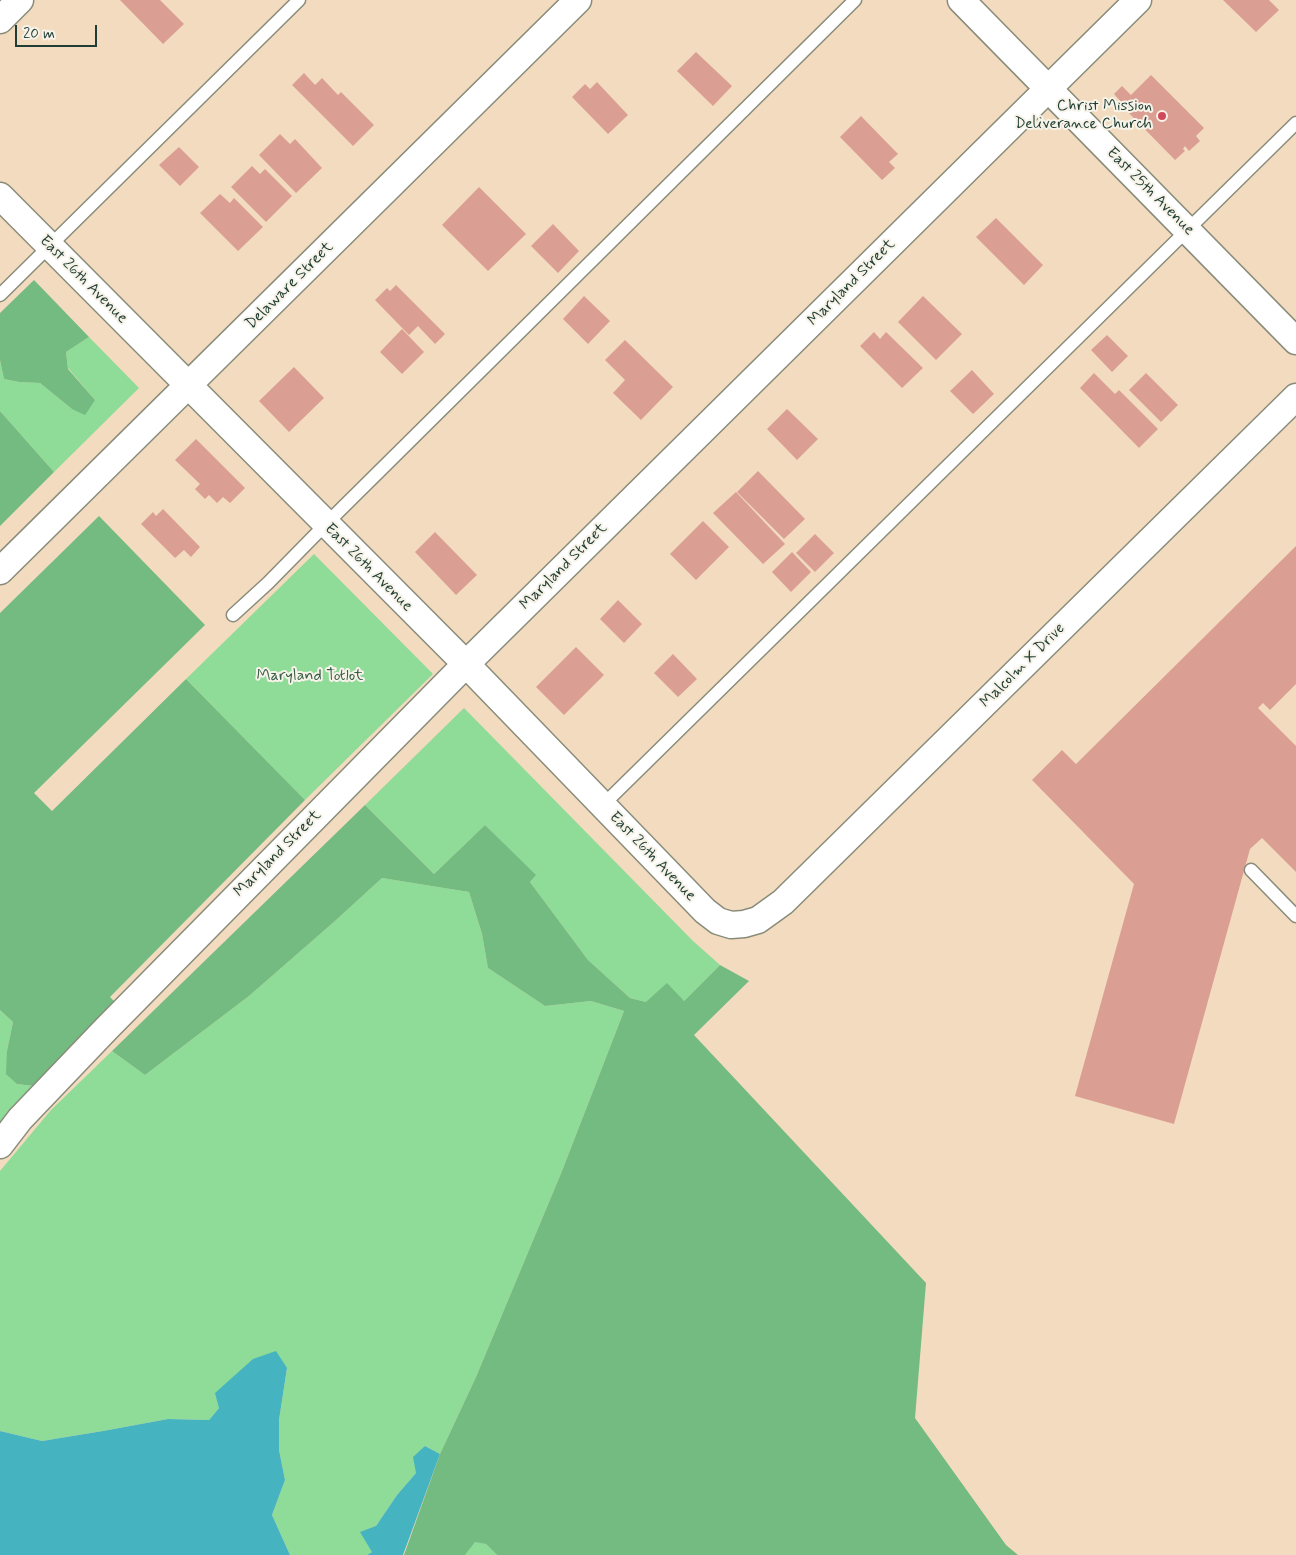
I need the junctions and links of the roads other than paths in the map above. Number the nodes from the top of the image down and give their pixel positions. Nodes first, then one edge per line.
1 (20, 0) edge
2 (299, 0) edge
3 (578, 0) edge
4 (856, 0) edge
5 (961, 0) edge
6 (1138, 0) edge
7 (0, 20) edge
8 (1048, 89) junction
9 (1296, 123) edge
10 (0, 196) edge
11 (1187, 229) junction
12 (50, 246) junction
13 (0, 295) edge
14 (1296, 340) edge
15 (188, 386) junction
16 (1296, 397) edge
17 (325, 524) junction
18 (0, 571) edge
19 (233, 615) dead end
20 (466, 664) junction
21 (603, 805) junction
22 (1251, 870) dead end
23 (1296, 916) edge
24 (744, 924) joint
25 (0, 1144) edge

1 - 7 street
2 - 12 lane
3 - 15 street, Delaware Street
4 - 17 lane
5 - 8 street, East 25th Avenue
6 - 8 street, Maryland Street
8 - 11 street, East 25th Avenue
8 - 20 street, Maryland Street
9 - 11 lane
10 - 12 street, East 26th Avenue
11 - 14 street, East 25th Avenue
11 - 21 lane
12 - 13 lane
12 - 15 street, East 26th Avenue
15 - 17 street, East 26th Avenue
15 - 18 street, Delaware Street
16 - 24 street, Malcolm X Drive
17 - 19 lane
17 - 20 street, East 26th Avenue
20 - 21 street, East 26th Avenue
20 - 25 street, Maryland Street
21 - 24 street, East 26th Avenue
22 - 23 lane

